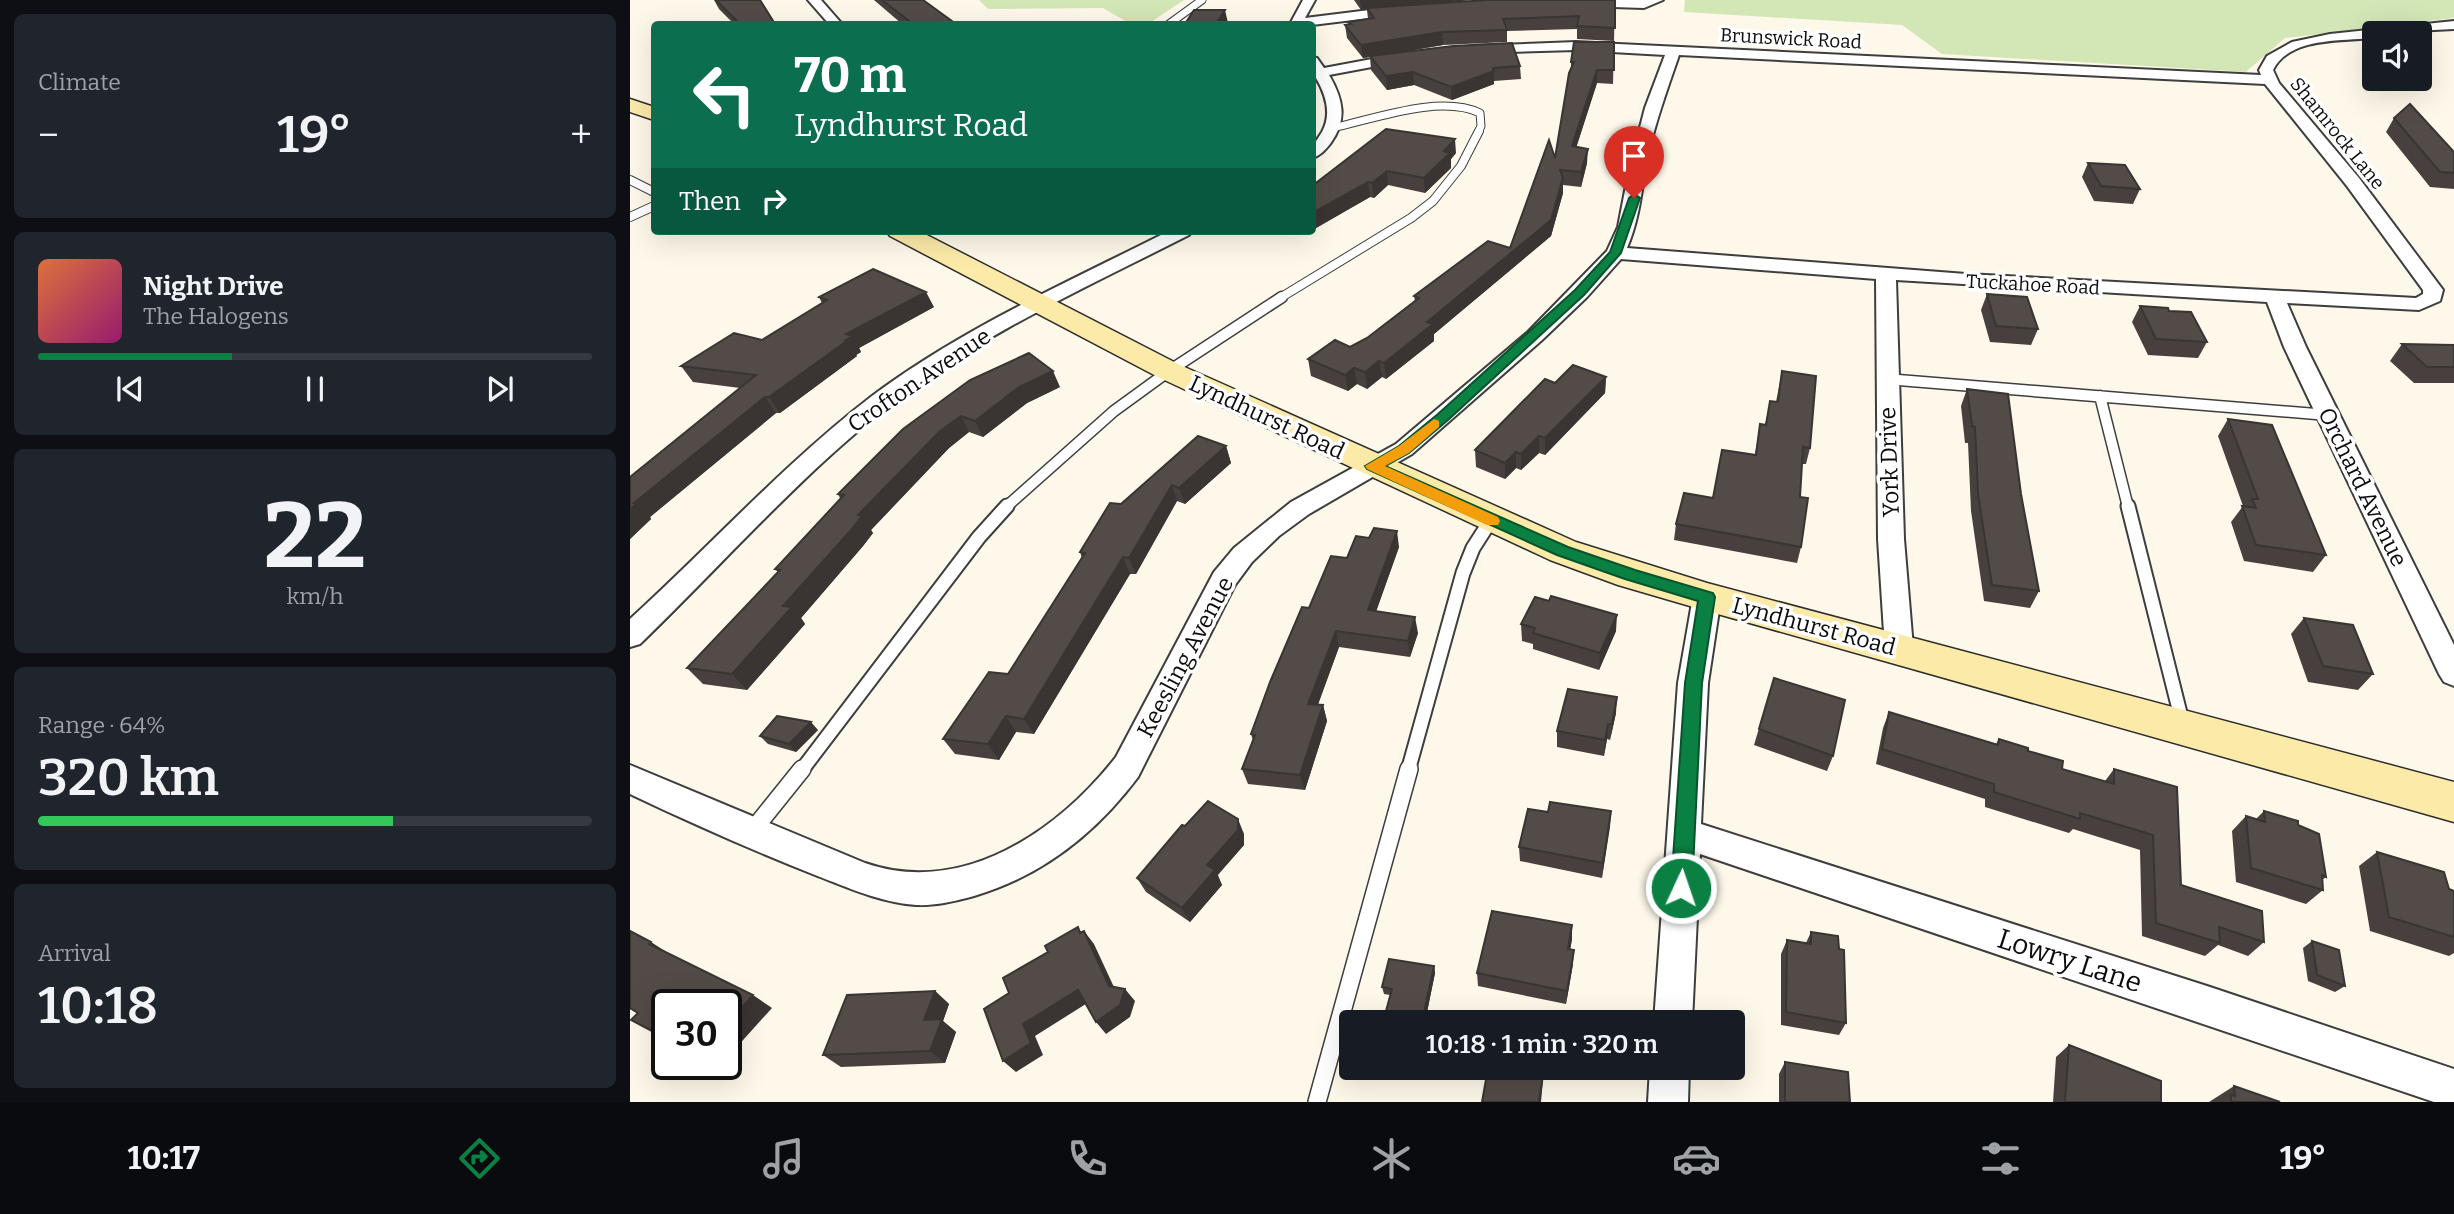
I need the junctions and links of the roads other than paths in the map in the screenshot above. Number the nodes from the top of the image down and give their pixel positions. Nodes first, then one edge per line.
1 (814, 0) edge
2 (1202, 0) edge
3 (1310, 0) edge
4 (1657, 0) edge
5 (1573, 2) edge
6 (1413, 9) edge
7 (833, 21) edge
8 (1173, 21) edge
9 (1297, 21) edge
10 (1316, 21) edge
11 (2454, 25) edge
12 (2432, 27) edge
13 (2362, 35) edge
14 (1466, 50) edge
15 (1673, 51) junction
16 (1416, 55) edge
17 (1316, 69) edge
18 (1316, 71) edge
19 (2269, 80) junction
20 (630, 105) edge
21 (651, 113) edge
22 (1332, 128) junction
23 (1316, 148) edge
24 (630, 180) edge
25 (641, 185) junction
26 (630, 190) edge
27 (651, 190) edge
28 (651, 207) edge
29 (630, 217) edge
30 (907, 235) edge
31 (1175, 235) edge
32 (1616, 253) junction
33 (1886, 275) junction
34 (2428, 283) joint
35 (2275, 298) junction
36 (1040, 305) junction
37 (1169, 371) junction
38 (1886, 379) junction
39 (2099, 396) junction
40 (2328, 415) junction
41 (1373, 466) junction
42 (1491, 520) junction
43 (1707, 597) junction
44 (630, 636) edge
45 (1899, 648) junction
46 (2454, 674) edge
47 (2183, 727) junction
48 (630, 779) edge
49 (2454, 802) edge
50 (751, 834) junction
51 (1685, 834) junction
52 (1674, 1010) edge
53 (1669, 1080) edge
54 (2454, 1089) edge
55 (1317, 1102) edge
56 (1668, 1102) edge

1 - 7 street
2 - 8 lane
3 - 9 street
4 - 5 street
6 - 10 street
11 - 12 street, Shamrock Lane
13 - 19 street, Shamrock Lane
14 - 15 street, Brunswick Road
15 - 19 street, Brunswick Road
15 - 32 street, Keesling Avenue
16 - 17 street
18 - 22 street
19 - 34 street, Shamrock Lane
20 - 21 main road
22 - 23 street
22 - 37 lane
24 - 25 lane
25 - 26 lane
25 - 27 lane
28 - 29 lane
30 - 36 main road, Lyndhurst Road
31 - 36 street, Crofton Avenue
32 - 33 street, Tuckahoe Road
32 - 41 street, Keesling Avenue
33 - 35 street, Tuckahoe Road
33 - 38 street, York Drive
34 - 35 street, Tuckahoe Road
35 - 40 street, Orchard Avenue
36 - 37 main road, Lyndhurst Road
36 - 44 street, Crofton Avenue
37 - 41 main road, Lyndhurst Road
37 - 50 lane
38 - 39 lane
38 - 45 street, York Drive
39 - 40 lane
39 - 47 lane
40 - 46 street, Orchard Avenue
41 - 42 main road, Lyndhurst Road
41 - 50 street, Keesling Avenue
42 - 43 main road, Lyndhurst Road
42 - 55 lane
43 - 45 main road, Lyndhurst Road
43 - 51 street
45 - 47 main road, Lyndhurst Road
47 - 49 main road, Lyndhurst Road
48 - 50 street, Keesling Avenue
51 - 52 street
51 - 54 street, Lowry Lane
53 - 56 street

